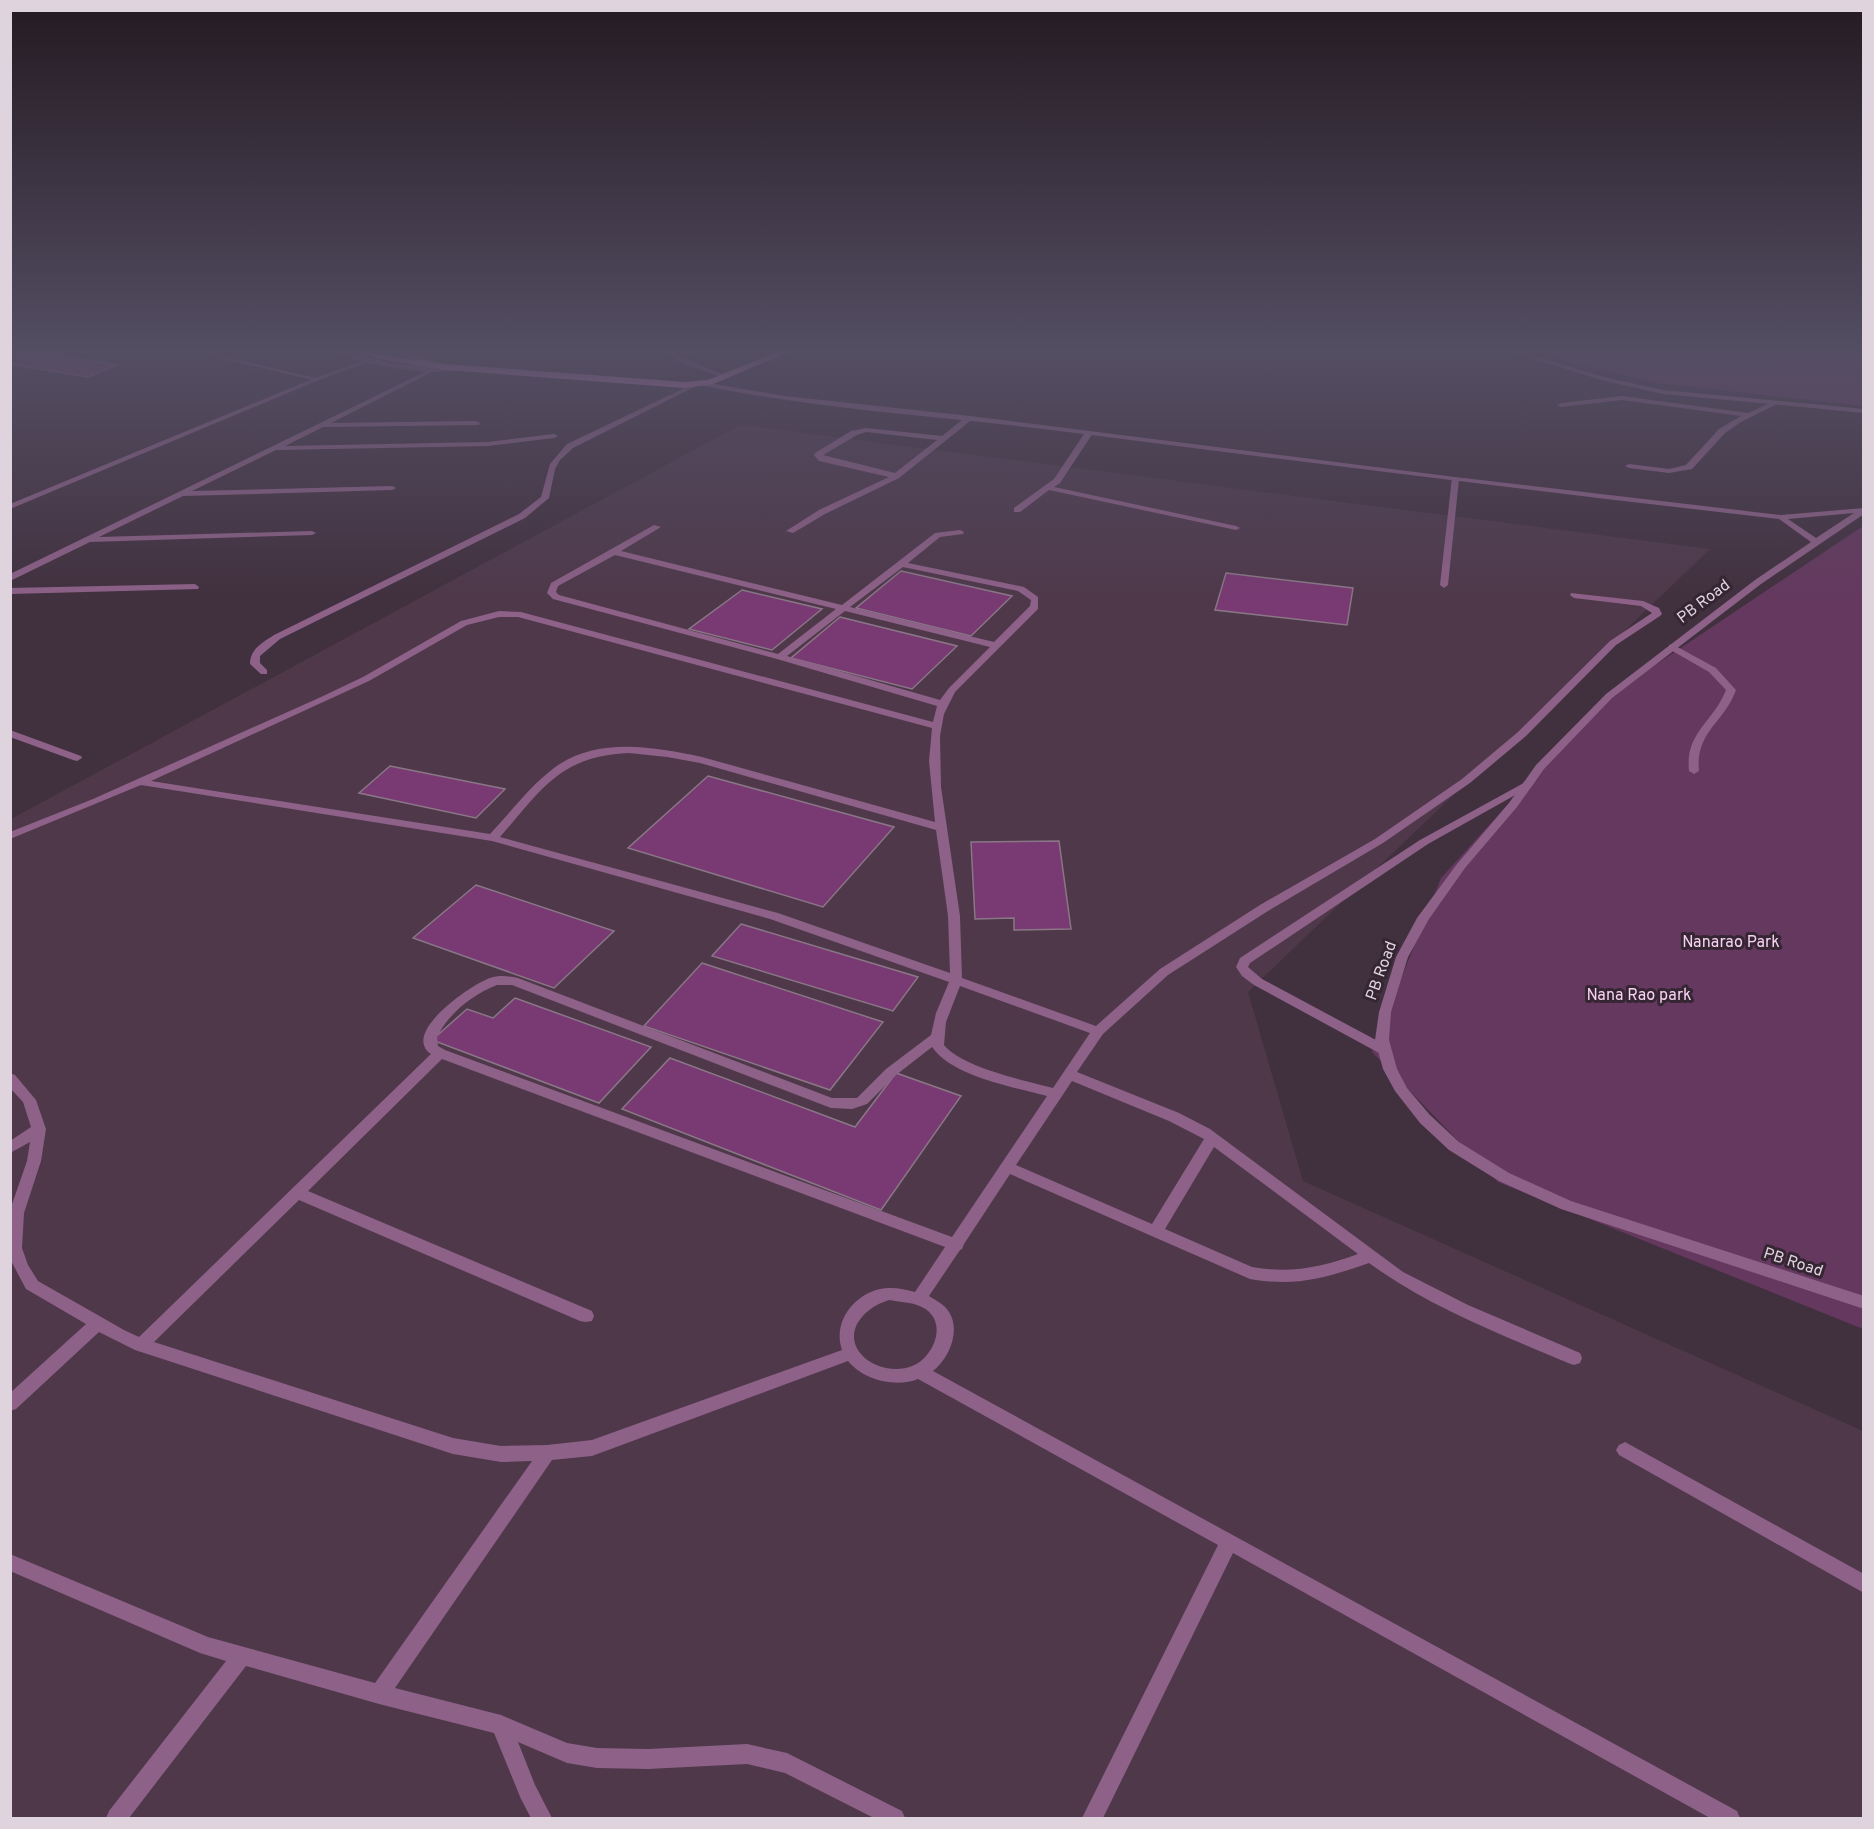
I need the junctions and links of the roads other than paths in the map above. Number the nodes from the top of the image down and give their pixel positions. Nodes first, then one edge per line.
1 (184, 434) edge
2 (301, 434) edge
3 (594, 434) edge
4 (852, 434) edge
5 (904, 434) edge
6 (951, 434) edge
7 (1088, 434) edge
8 (1100, 434) edge
9 (1719, 434) edge
10 (554, 436) dead end
11 (945, 439) junction
12 (273, 448) junction
13 (1629, 466) dead end
14 (896, 476) junction
15 (1455, 479) junction
16 (392, 488) dead end
17 (1049, 488) junction
18 (178, 495) junction
19 (10, 507) edge
20 (1863, 509) edge
21 (1017, 510) dead end
22 (1781, 517) junction
23 (657, 526) dead end
24 (1236, 528) dead end
25 (790, 531) dead end
26 (960, 532) dead end
27 (312, 533) dead end
28 (86, 540) junction
29 (1816, 542) junction
30 (614, 552) junction
31 (901, 564) junction
32 (10, 578) edge
33 (1444, 585) dead end
34 (195, 587) dead end
35 (10, 591) edge
36 (1574, 595) dead end
37 (843, 607) junction
38 (997, 646) junction
39 (1672, 647) junction
40 (780, 657) junction
41 (264, 672) dead end
42 (942, 704) junction
43 (937, 726) junction
44 (11, 734) edge
45 (77, 758) dead end
46 (1694, 771) dead end
47 (140, 782) junction
48 (1529, 783) junction
49 (942, 828) junction
50 (10, 836) edge
51 (493, 838) junction
52 (956, 980) junction
53 (1098, 1031) junction
54 (937, 1037) junction
55 (1384, 1050) junction
56 (440, 1053) junction
57 (1069, 1074) junction
58 (10, 1078) edge
59 (1056, 1094) junction
60 (39, 1129) junction
61 (1212, 1138) junction
62 (10, 1148) edge
63 (1007, 1167) junction
64 (296, 1192) junction
65 (1156, 1232) junction
66 (957, 1245) junction
67 (1371, 1256) junction
68 (920, 1298) junction
69 (1863, 1304) edge
70 (586, 1316) dead end
71 (98, 1323) junction
72 (141, 1345) junction
73 (851, 1353) junction
74 (1574, 1358) dead end
75 (919, 1371) junction
76 (10, 1404) edge
77 (1625, 1450) dead end
78 (547, 1454) junction
79 (1229, 1542) junction
80 (10, 1562) edge
81 (1863, 1584) edge
82 (242, 1656) junction
83 (379, 1694) junction
84 (501, 1725) junction
85 (116, 1818) edge
86 (542, 1818) edge
87 (895, 1818) edge
88 (1092, 1818) edge
89 (1730, 1818) edge

1 - 19 street
2 - 12 street
3 - 41 street
4 - 14 street
5 - 11 street
6 - 11 street
7 - 17 street
8 - 15 street
9 - 13 street
10 - 12 street
11 - 14 street
12 - 18 street
14 - 25 street
15 - 22 street
15 - 33 street
16 - 18 street
17 - 21 street
17 - 24 street
18 - 28 street
20 - 22 street
20 - 29 street, PB Road
22 - 29 street
23 - 30 street
26 - 31 street
27 - 28 street
28 - 32 street
29 - 39 street, PB Road
30 - 37 street
30 - 40 street
31 - 37 street
31 - 38 street
34 - 35 street
36 - 53 street
37 - 38 street
37 - 40 street
38 - 42 street
39 - 46 street
39 - 48 street, PB Road
40 - 42 street
42 - 43 street
43 - 47 street
43 - 49 street
44 - 45 street
47 - 50 street
47 - 51 street
48 - 55 street, PB Road
48 - 55 street
49 - 51 street
49 - 52 street
51 - 52 street
52 - 53 street
52 - 54 street
53 - 57 street
54 - 56 street
54 - 59 street
55 - 69 street, PB Road
56 - 64 street
56 - 66 street
57 - 59 street
57 - 61 street
58 - 60 street
59 - 63 street
60 - 62 street
60 - 71 street
61 - 65 street
61 - 67 street
63 - 65 street
63 - 66 street
64 - 70 street
64 - 72 street
65 - 67 street
66 - 68 street
67 - 74 street
68 - 73 street
68 - 75 street
71 - 72 street
71 - 76 street
72 - 78 street
73 - 75 street
73 - 78 street
75 - 79 street
77 - 81 street
78 - 83 street
79 - 88 street
79 - 89 street
80 - 82 street
82 - 83 street
82 - 85 street
83 - 84 street
84 - 86 street
84 - 87 street

